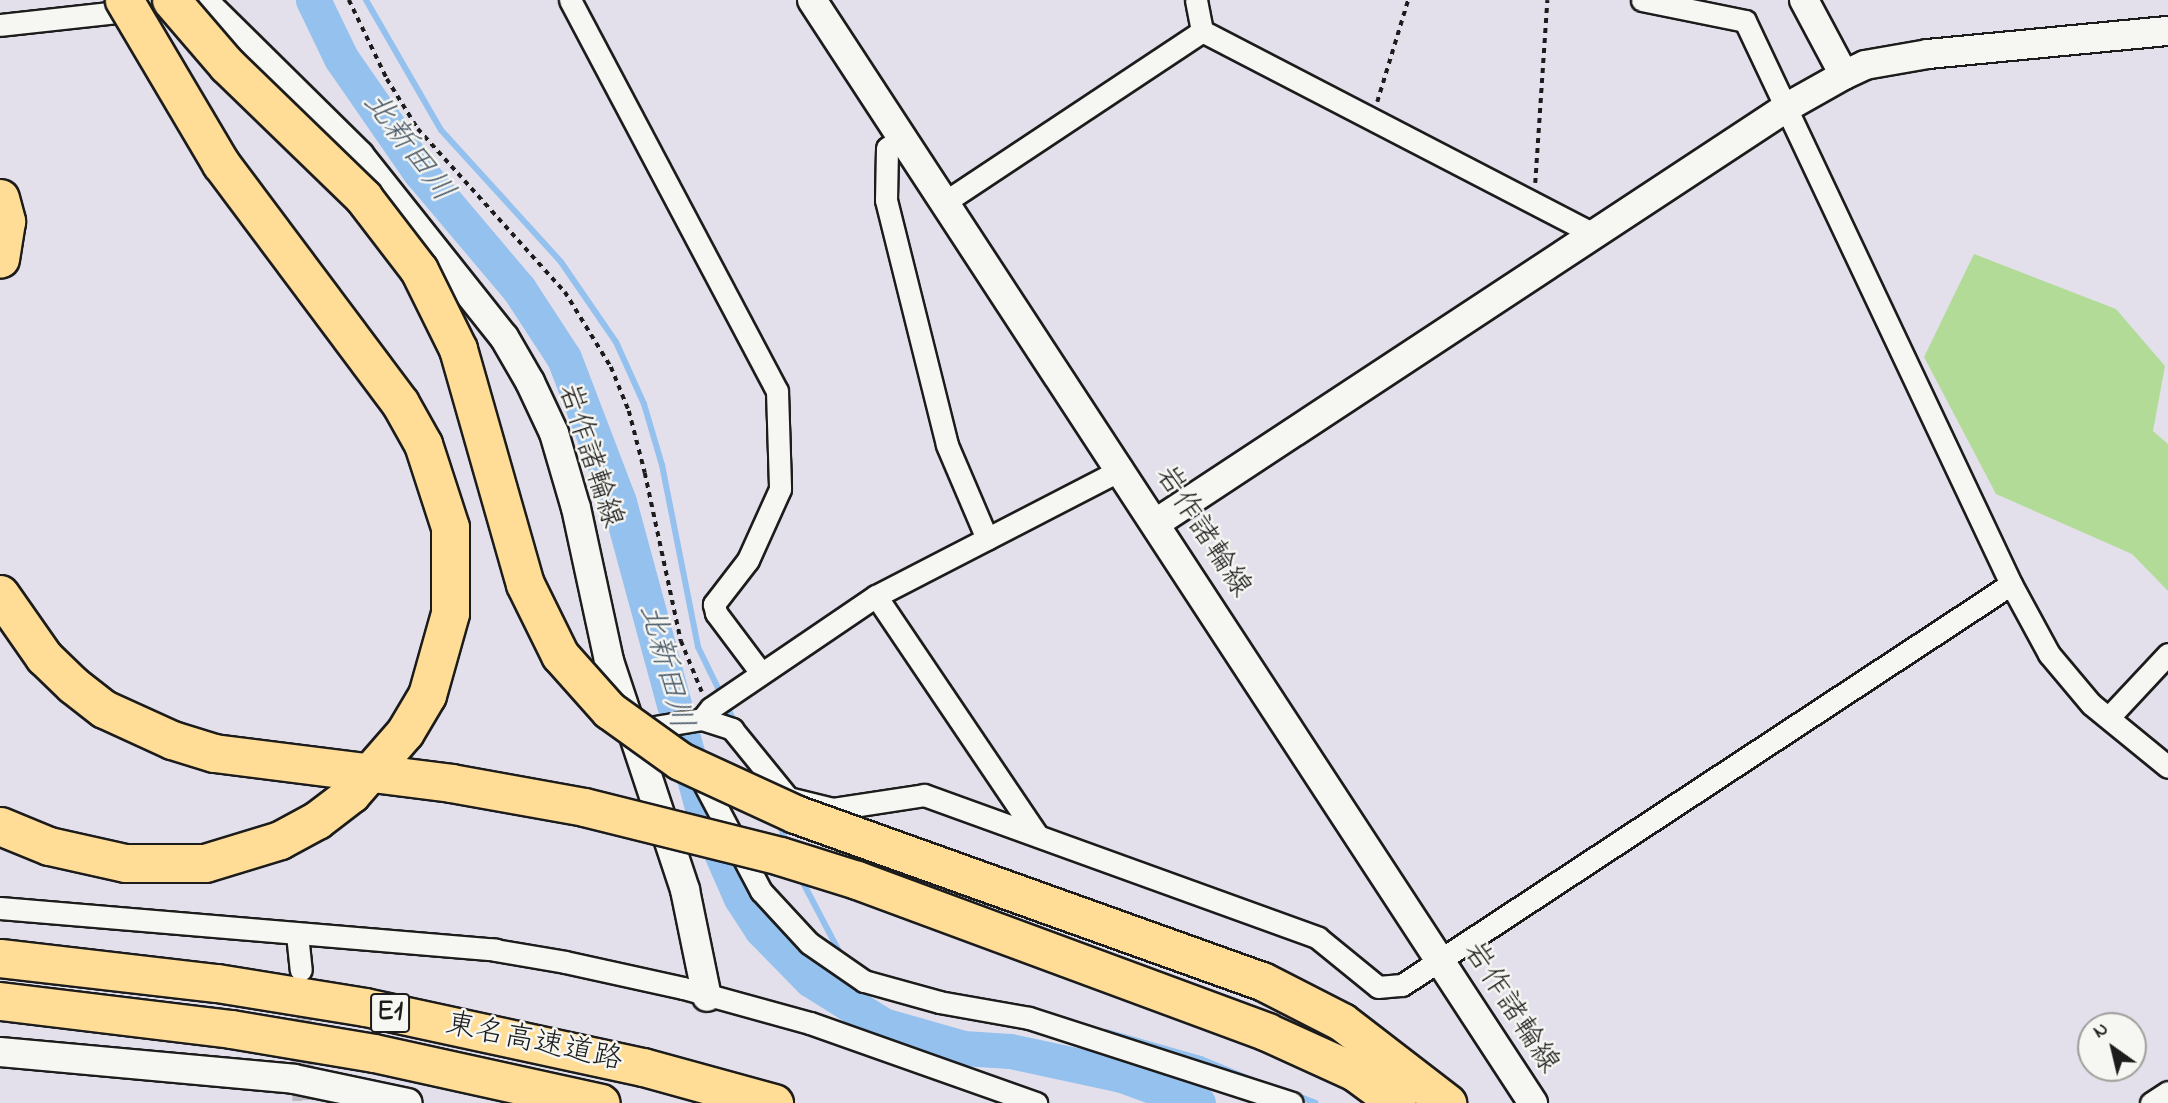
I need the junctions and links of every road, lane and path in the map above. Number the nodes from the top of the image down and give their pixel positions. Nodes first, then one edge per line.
1 (124, 0) edge
2 (349, 0) edge
3 (570, 0) edge
4 (812, 0) edge
5 (1196, 0) edge
6 (1408, 0) edge
7 (1547, 0) edge
8 (1642, 0) edge
9 (1804, 0) edge
10 (196, 1) edge
11 (0, 25) edge
12 (1202, 30) junction
13 (2168, 31) edge
14 (1844, 75) junction
15 (1789, 106) junction
16 (1372, 119) junction
17 (903, 137) junction
18 (0, 198) edge
19 (945, 202) junction
20 (1534, 202) junction
21 (1594, 234) junction
22 (0, 259) edge
23 (1122, 470) junction
24 (1156, 523) junction
25 (987, 539) junction
26 (2011, 584) junction
27 (0, 594) edge
28 (876, 596) junction
29 (2168, 654) edge
30 (761, 673) junction
31 (704, 715) junction
32 (2110, 716) junction
33 (673, 723) junction
34 (630, 732) junction
35 (2168, 767) edge
36 (0, 826) edge
37 (1036, 833) junction
38 (0, 908) edge
39 (297, 934) junction
40 (0, 958) edge
41 (1441, 963) junction
42 (301, 970) tunnel mouth
43 (707, 997) junction
44 (0, 1001) edge
45 (0, 1052) edge
46 (2168, 1092) edge
47 (408, 1103) edge
48 (601, 1103) edge
49 (774, 1103) edge
50 (1036, 1103) edge
51 (1292, 1103) edge
52 (1396, 1103) edge
53 (1447, 1103) edge
54 (1533, 1103) edge
55 (2151, 1103) edge

1 - 36 highway, bridge
2 - 31 path
3 - 30 street
4 - 17 main road, 岩作諸輪線
5 - 12 street
6 - 16 path
7 - 20 path
8 - 15 street
9 - 14 main road
10 - 11 street
10 - 34 main road, 岩作諸輪線
10 - 53 highway, bridge
12 - 16 street
12 - 19 street
13 - 14 main road
14 - 15 main road
15 - 21 main road
15 - 26 street
16 - 20 street
17 - 19 main road, 岩作諸輪線
17 - 25 street
18 - 22 highway
19 - 23 main road, 岩作諸輪線
20 - 21 street
21 - 24 main road
23 - 24 main road, 岩作諸輪線
23 - 25 street
24 - 41 main road, 岩作諸輪線
25 - 28 street
26 - 32 street
26 - 41 street
27 - 52 highway, bridge
28 - 30 street
28 - 37 street
29 - 32 street
30 - 31 street
31 - 33 street
31 - 37 street
32 - 35 street
33 - 34 street
33 - 51 street
34 - 43 main road, 岩作諸輪線
37 - 41 street
38 - 39 street
39 - 42 street
39 - 43 street
40 - 49 highway, 東名高速道路 / E1
41 - 54 main road, 岩作諸輪線
43 - 50 street
44 - 48 highway, 東名高速道路 / E1
45 - 47 main road
46 - 55 street

